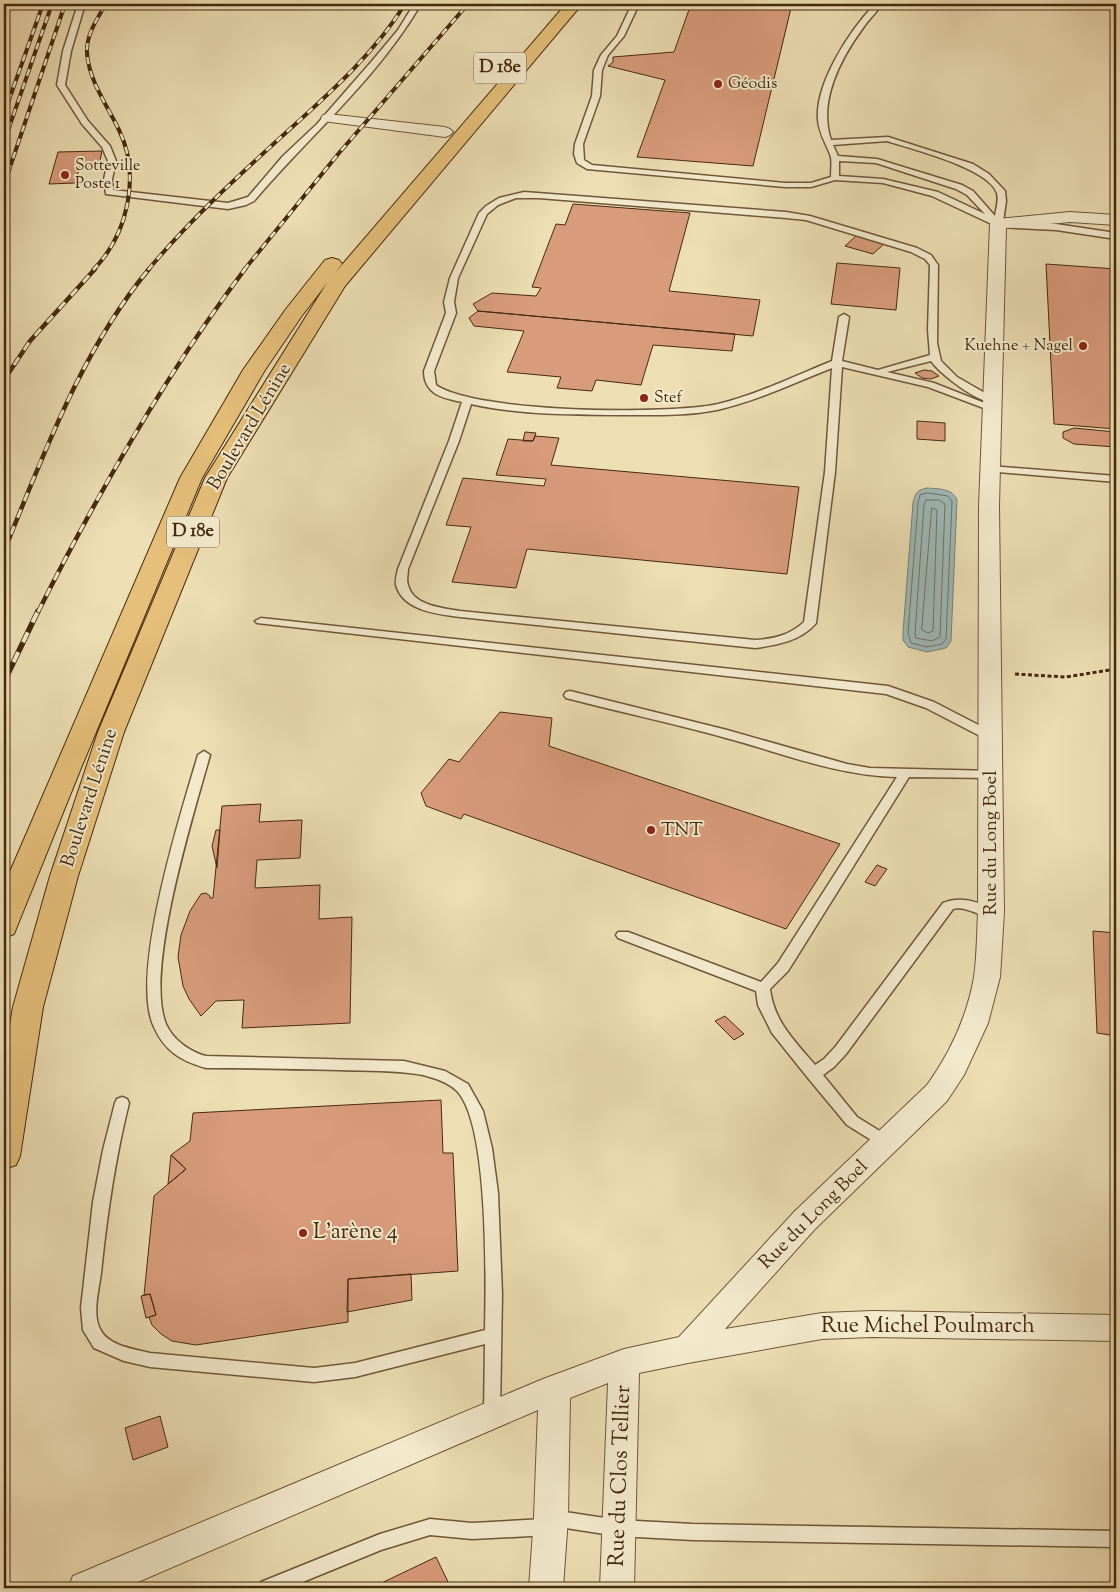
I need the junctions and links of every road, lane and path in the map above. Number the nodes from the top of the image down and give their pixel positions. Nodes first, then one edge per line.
1 (81, 4) edge
2 (417, 4) edge
3 (556, 4) edge
4 (574, 4) edge
5 (635, 4) edge
6 (879, 4) edge
7 (328, 118) junction
8 (445, 132) junction
9 (828, 143) junction
10 (835, 158) junction
11 (835, 178) junction
12 (1116, 220) edge
13 (998, 224) junction
14 (1116, 236) edge
15 (844, 317) dead end
16 (934, 357) junction
17 (837, 364) junction
18 (878, 371) junction
19 (467, 401) junction
20 (992, 404) junction
21 (990, 468) junction
22 (1116, 479) edge
23 (261, 621) dead end
24 (1116, 669) edge
25 (990, 671) junction
26 (570, 694) dead end
27 (990, 736) junction
28 (204, 755) dead end
29 (905, 773) junction
30 (990, 774) junction
31 (991, 912) junction
32 (4, 927) edge
33 (623, 935) dead end
34 (763, 988) junction
35 (813, 1074) junction
36 (122, 1104) dead end
37 (886, 1142) junction
38 (4, 1156) edge
39 (1116, 1328) edge
40 (493, 1335) junction
41 (688, 1349) junction
42 (624, 1363) junction
43 (554, 1389) junction
44 (492, 1414) junction
45 (550, 1522) junction
46 (618, 1528) junction
47 (1116, 1539) edge
48 (85, 1588) edge
49 (267, 1588) edge
50 (546, 1588) edge
51 (617, 1588) edge

1 - 7 lane
2 - 7 lane
3 - 8 main road, D 18e
4 - 38 main road, Boulevard Lénine / D 18e
5 - 11 lane
6 - 9 lane
7 - 8 street
8 - 32 main road, D 18e
9 - 10 lane
9 - 13 lane
10 - 11 lane
10 - 13 lane
11 - 13 lane
12 - 13 street
13 - 14 lane
13 - 20 street, Rue du Long Boel
15 - 17 lane
16 - 18 lane
16 - 19 lane
16 - 20 lane
17 - 18 lane
17 - 19 lane
17 - 19 lane
18 - 20 lane
20 - 21 street, Rue du Long Boel
21 - 22 lane
21 - 25 street, Rue du Long Boel
23 - 27 lane
24 - 25 path
25 - 27 street, Rue du Long Boel
26 - 29 lane
27 - 30 street, Rue du Long Boel
28 - 40 lane
29 - 30 lane
29 - 34 lane
30 - 31 street, Rue du Long Boel
31 - 35 lane
31 - 37 street, Rue du Long Boel
33 - 34 lane
34 - 35 lane
35 - 37 lane
36 - 40 lane
37 - 41 street, Rue du Long Boel
39 - 41 street, Rue Michel Poulmarch
40 - 44 lane
41 - 42 street, Rue Michel Poulmarch
42 - 43 street, Rue Michel Poulmarch
42 - 46 street, Rue du Clos Tellier
43 - 44 street, Rue Michel Poulmarch
43 - 45 street
44 - 48 street, Rue Michel Poulmarch
45 - 46 lane
45 - 49 lane
45 - 50 street
46 - 47 lane
46 - 51 street, Rue du Clos Tellier

